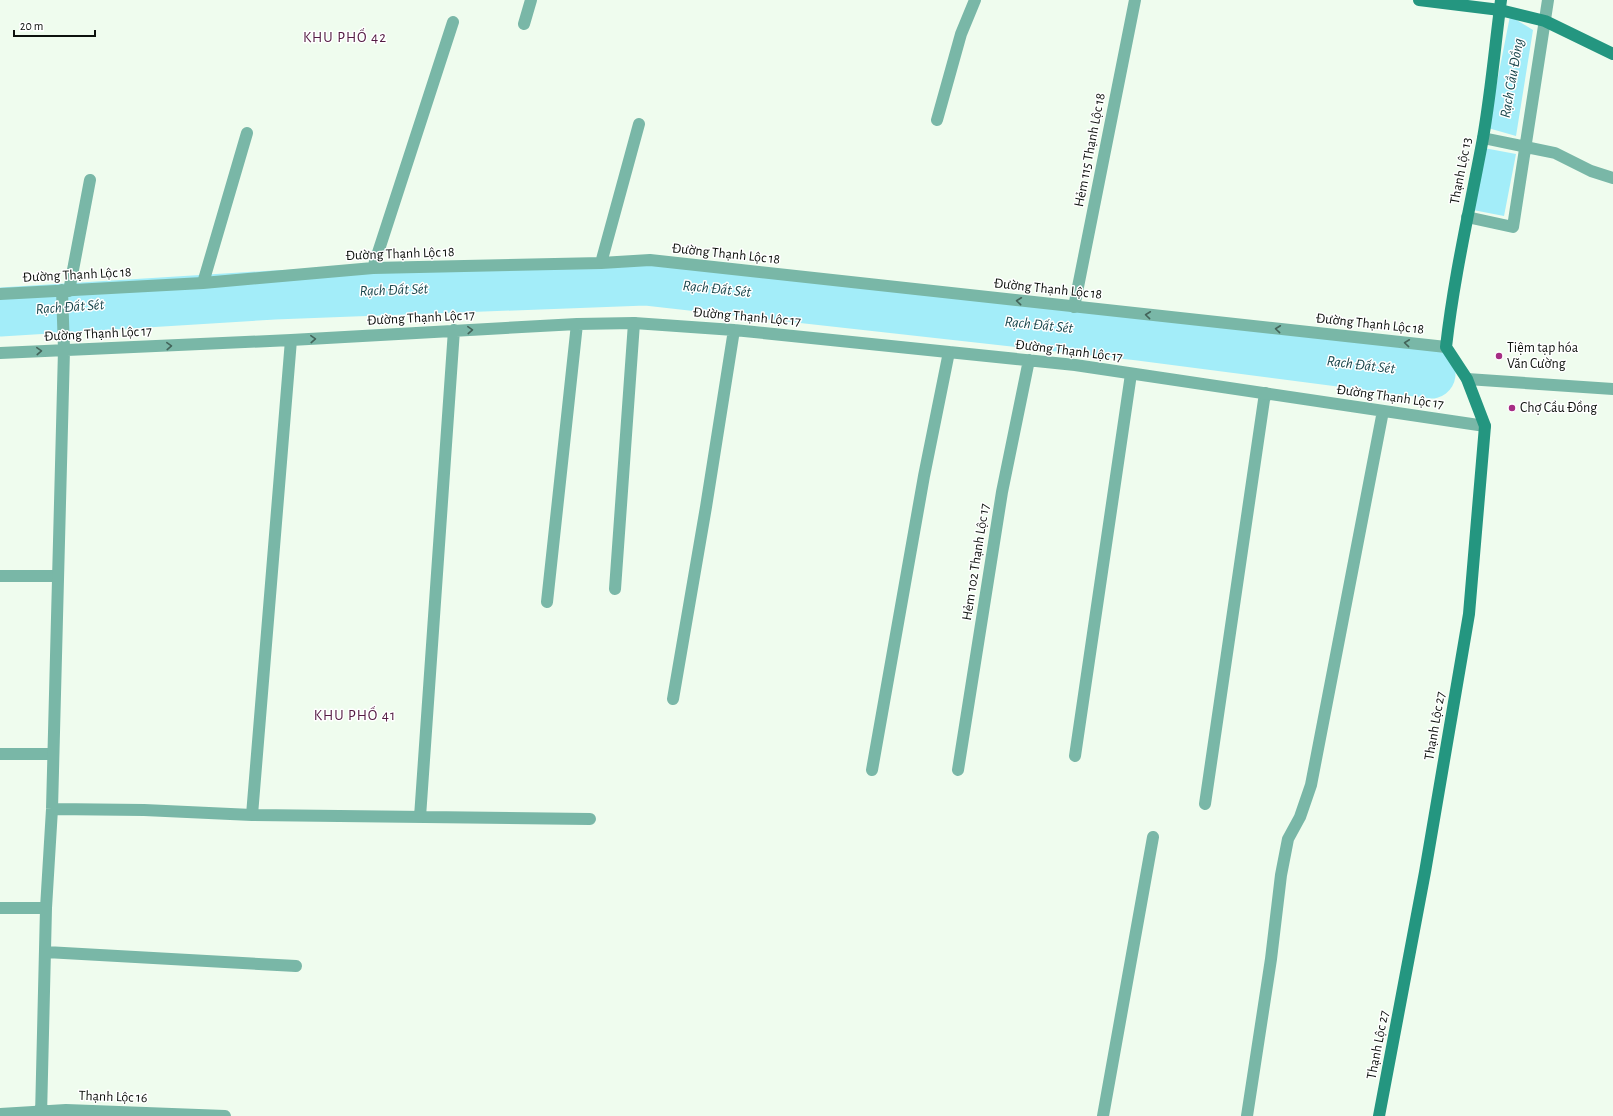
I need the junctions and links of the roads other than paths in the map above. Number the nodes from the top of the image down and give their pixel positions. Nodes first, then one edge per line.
1 (531, 0) edge
2 (975, 0) edge
3 (1135, 0) edge
4 (1419, 0) edge
5 (1548, 0) edge
6 (1500, 5) edge
7 (1545, 21) junction
8 (453, 22) dead end
9 (524, 24) dead end
10 (1613, 54) edge
11 (937, 120) dead end
12 (639, 124) dead end
13 (247, 133) dead end
14 (1483, 138) junction
15 (1526, 147) junction
16 (1613, 178) edge
17 (90, 180) dead end
18 (1467, 217) junction
19 (601, 263) junction
20 (373, 268) junction
21 (203, 283) junction
22 (64, 292) junction
23 (0, 294) edge
24 (1074, 307) junction
25 (634, 323) junction
26 (577, 324) junction
27 (454, 330) junction
28 (734, 330) junction
29 (291, 340) junction
30 (64, 345) junction
31 (1446, 347) junction
32 (949, 352) junction
33 (0, 354) edge
34 (1029, 360) junction
35 (1131, 374) junction
36 (1467, 379) junction
37 (1613, 388) edge
38 (1265, 394) junction
39 (1383, 411) junction
40 (1485, 426) junction
41 (0, 576) edge
42 (57, 576) junction
43 (615, 589) dead end
44 (547, 602) dead end
45 (673, 699) dead end
46 (0, 754) edge
47 (52, 754) junction
48 (1075, 756) dead end
49 (872, 770) dead end
50 (958, 770) dead end
51 (1205, 804) dead end
52 (52, 809) junction
53 (252, 815) junction
54 (420, 817) junction
55 (590, 819) dead end
56 (1153, 837) dead end
57 (0, 908) edge
58 (46, 908) junction
59 (46, 952) junction
60 (296, 966) dead end
61 (0, 1114) edge
62 (41, 1114) edge
63 (225, 1116) edge
64 (1103, 1116) edge
65 (1248, 1116) edge
66 (1380, 1116) edge

1 - 9 street
2 - 11 street
3 - 24 street, Hẻm 115 Thạnh Lộc 18
4 - 6 street
5 - 7 street
6 - 7 street
6 - 14 street, Thạnh Lộc 13
7 - 10 street
7 - 15 street
8 - 20 street
12 - 19 street
13 - 21 street
14 - 15 street
14 - 18 street, Thạnh Lộc 13
15 - 16 street
15 - 18 street
17 - 22 street
18 - 31 street, Thạnh Lộc 13
19 - 20 street, Đường Thạnh Lộc 18
24 -> 19 street, Đường Thạnh Lộc 18
20 - 21 street, Đường Thạnh Lộc 18
21 - 22 street, Đường Thạnh Lộc 18
22 - 23 street, Đường Thạnh Lộc 18
22 - 30 street
31 -> 24 street, Đường Thạnh Lộc 18
25 - 26 street, Đường Thạnh Lộc 17
25 - 28 street, Đường Thạnh Lộc 17
25 - 43 street
27 -> 26 street, Đường Thạnh Lộc 17
26 - 44 street
29 -> 27 street, Đường Thạnh Lộc 17
27 - 54 street
28 - 32 street, Đường Thạnh Lộc 17
28 - 45 street
30 -> 29 street, Đường Thạnh Lộc 17
29 - 53 street
33 -> 30 street, Đường Thạnh Lộc 17
30 - 42 street
31 - 36 street, Thạnh Lộc 27
32 - 34 street, Đường Thạnh Lộc 17
32 - 49 street
34 - 35 street, Đường Thạnh Lộc 17
34 - 50 street, Hẻm 102 Thạnh Lộc 17
35 - 38 street, Đường Thạnh Lộc 17
35 - 48 street
36 - 37 street
36 - 40 street, Thạnh Lộc 27
38 - 39 street, Đường Thạnh Lộc 17
38 - 51 street
39 - 40 street, Đường Thạnh Lộc 17
39 - 65 street
40 - 66 street, Thạnh Lộc 27
41 - 42 street
42 - 47 street
46 - 47 street
47 - 52 street
52 - 53 street
52 - 58 street
53 - 54 street
54 - 55 street
56 - 64 street
57 - 58 street
58 - 59 street
59 - 60 street
59 - 62 street
61 - 62 street, Thạnh Lộc 16
62 - 63 street, Thạnh Lộc 16

